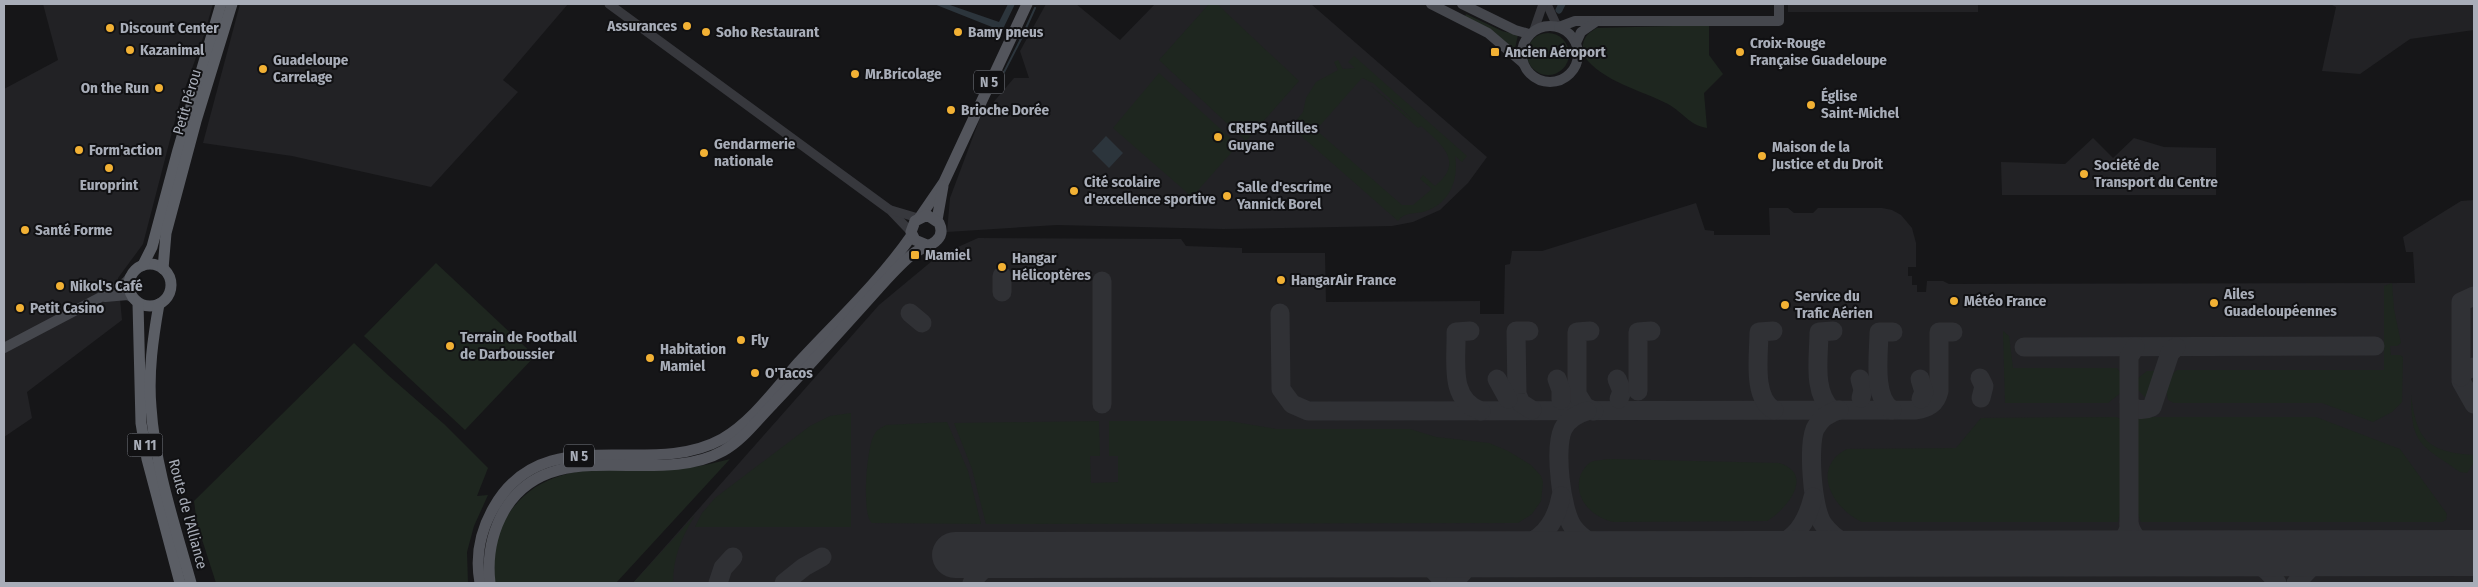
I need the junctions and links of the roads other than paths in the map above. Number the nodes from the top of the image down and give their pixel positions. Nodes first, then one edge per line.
1 (221, 4) edge
2 (232, 4) edge
3 (608, 4) edge
4 (1027, 4) edge
5 (1431, 4) edge
6 (1462, 4) edge
7 (1545, 4) edge
8 (1780, 4) edge
9 (1597, 21) junction
10 (1558, 27) junction
11 (1531, 32) junction
12 (1576, 43) junction
13 (1523, 63) junction
14 (944, 182) junction
15 (890, 210) junction
16 (919, 217) junction
17 (937, 220) junction
18 (912, 233) junction
19 (927, 245) junction
20 (143, 265) junction
21 (163, 268) junction
22 (130, 277) junction
23 (99, 298) junction
24 (136, 301) junction
25 (159, 304) junction
26 (4, 348) edge
27 (180, 583) edge
28 (192, 583) edge
29 (480, 583) edge
30 (490, 583) edge

1 - 20 highway, Petit Pérou
2 - 21 highway, Petit Pérou / N 11
3 - 15 street
4 - 14 main road, N 5
5 - 13 main road
6 - 11 main road
7 - 10 street
7 - 11 street
8 - 9 main road
9 - 10 main road
9 - 12 main road
10 - 11 main road
10 - 12 main road
11 - 13 main road
12 - 13 main road
14 - 16 main road, N 5
14 - 17 main road, N 5
15 - 16 street
15 - 18 street
16 - 17 main road
16 - 18 main road
17 - 19 main road
18 - 19 main road
18 - 29 main road, N 5
19 - 30 main road, N 5
20 - 21 highway
20 - 22 highway
21 - 25 highway, N 11
22 - 23 main road
22 - 24 highway, N 11
23 - 24 main road
23 - 26 main road
24 - 25 highway
24 - 27 highway, Route de l'Alliance / N 11
25 - 28 highway, Route de l'Alliance / N 11

